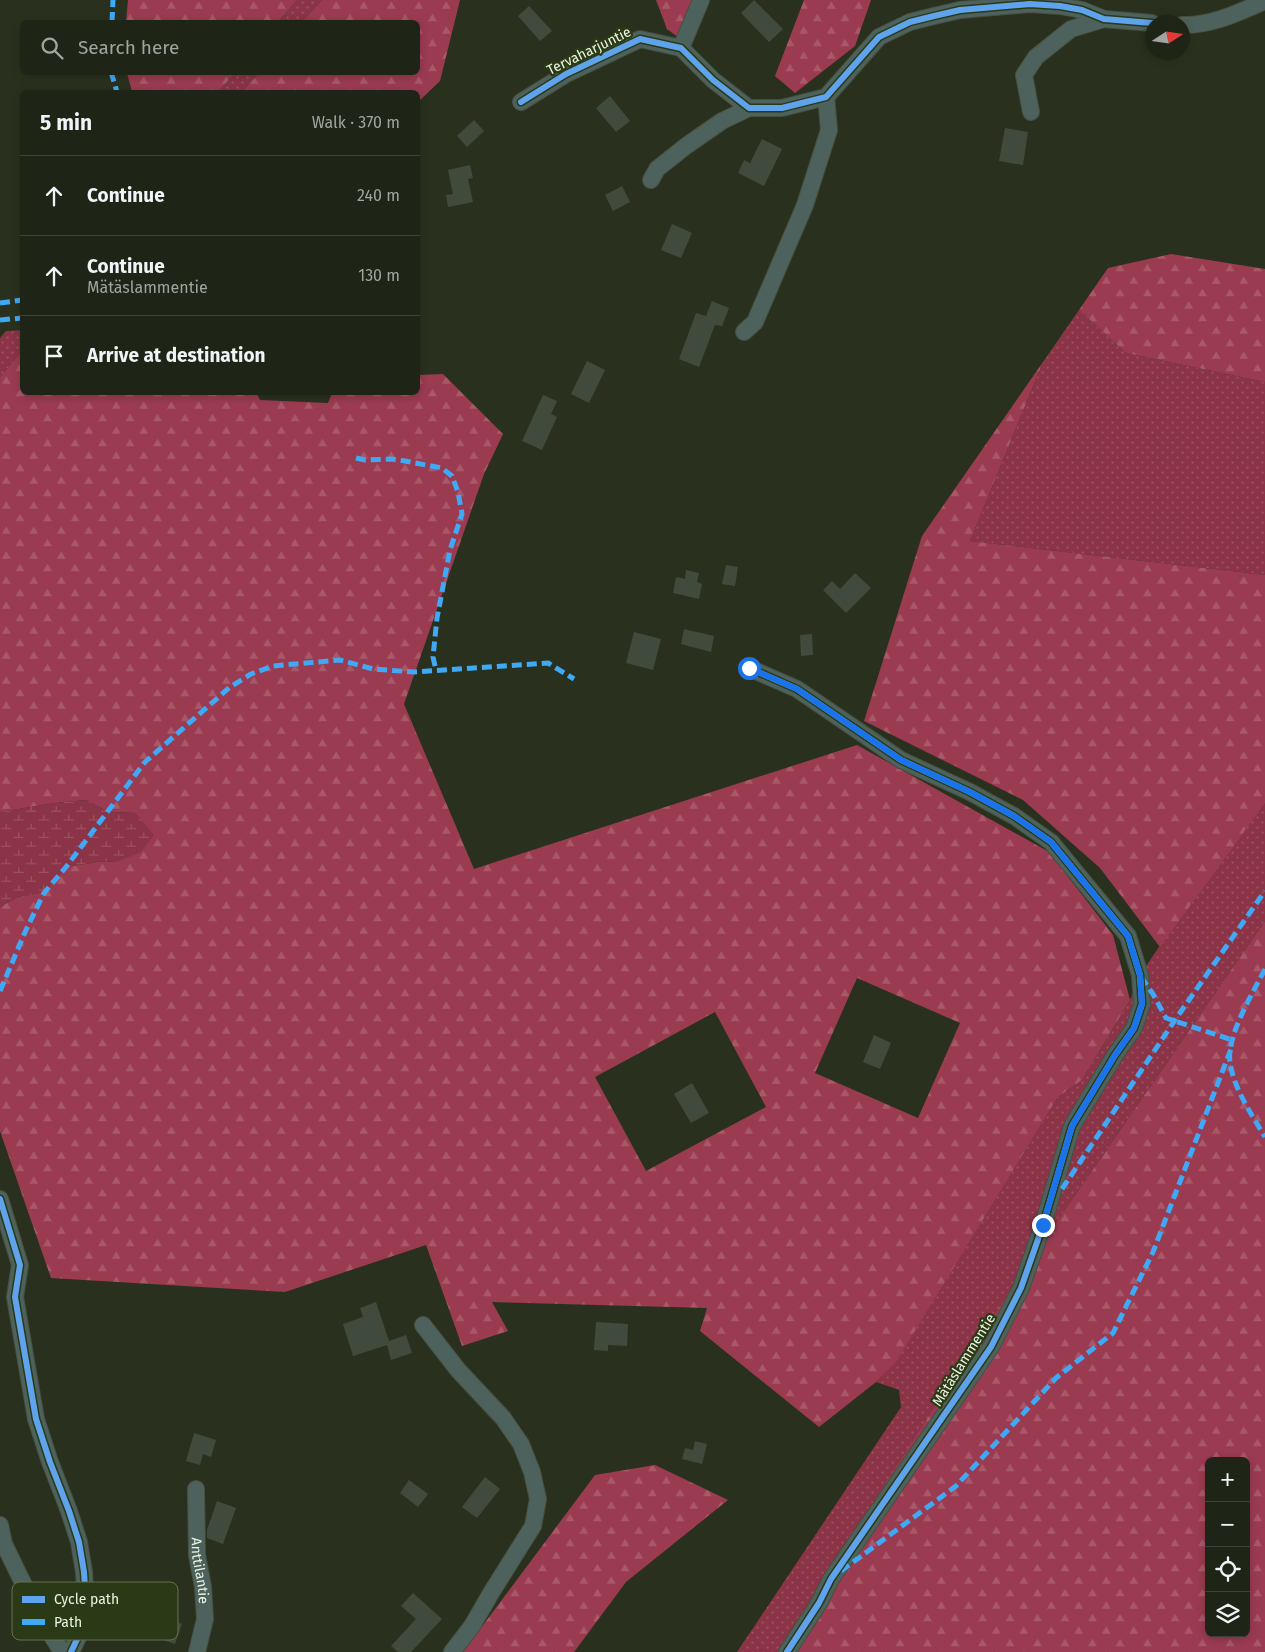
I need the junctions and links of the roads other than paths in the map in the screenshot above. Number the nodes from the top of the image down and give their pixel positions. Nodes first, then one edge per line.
1 (701, 0) edge
2 (1265, 1) edge
3 (1104, 19) junction
4 (1145, 23) edge
5 (1190, 24) edge
6 (682, 48) junction
7 (826, 97) junction
8 (521, 102) dead end
9 (750, 108) junction
10 (1032, 112) dead end
11 (651, 180) dead end
12 (744, 332) dead end
13 (749, 668) dead end
14 (0, 1199) edge
15 (423, 1325) dead end
16 (196, 1489) dead end
17 (0, 1525) edge
18 (23, 1582) edge
19 (85, 1582) edge
20 (55, 1640) edge
21 (76, 1640) edge
22 (62, 1652) edge
23 (70, 1652) edge
24 (197, 1652) edge
25 (452, 1652) edge
26 (788, 1652) edge

1 - 6 street
2 - 5 street
3 - 4 street
3 - 7 street
3 - 10 street
6 - 8 street, Tervaharjuntie
6 - 9 street
7 - 9 street
7 - 12 street
9 - 11 street
13 - 26 street, Mätäslammentie
14 - 19 street
15 - 25 street
16 - 24 street, Anttilantie
17 - 18 street
20 - 22 street
21 - 23 street

